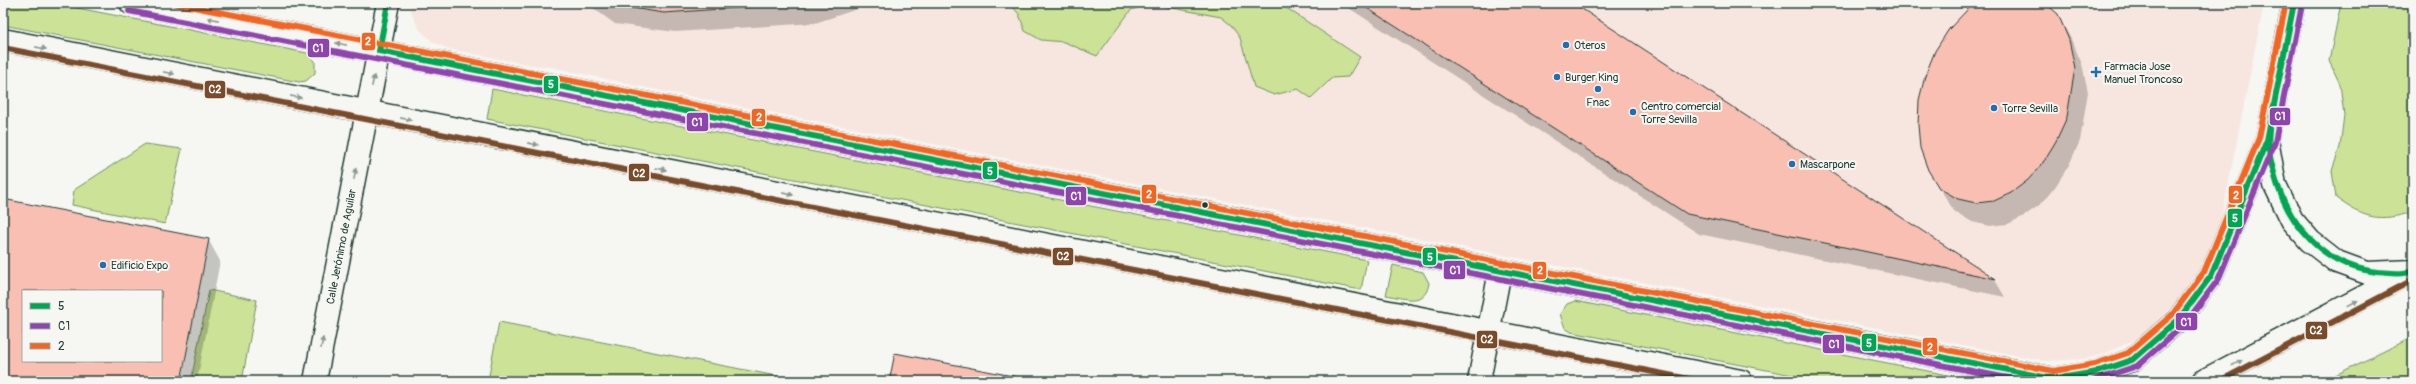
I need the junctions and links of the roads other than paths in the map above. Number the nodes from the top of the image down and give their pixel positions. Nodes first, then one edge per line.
1 (131, 3) edge
2 (388, 3) edge
3 (2294, 3) edge
4 (3, 40) edge
5 (379, 51) junction
6 (368, 112) junction
7 (2267, 140) junction
8 (1500, 271) junction
9 (2411, 272) edge
10 (1489, 331) junction
11 (315, 381) edge
12 (1479, 381) edge
13 (1742, 381) edge
14 (2203, 381) edge

5 -> 1 street
2 - 5 street, Calle Jerónimo de Aguilar
3 - 7 street
4 -> 6 street
6 -> 5 street, Calle Jerónimo de Aguilar
5 - 8 street
6 -> 10 street
11 -> 6 street, Calle Jerónimo de Aguilar
7 - 8 street
7 - 9 street
8 - 10 street
14 -> 9 street
10 - 12 street
10 - 13 street

